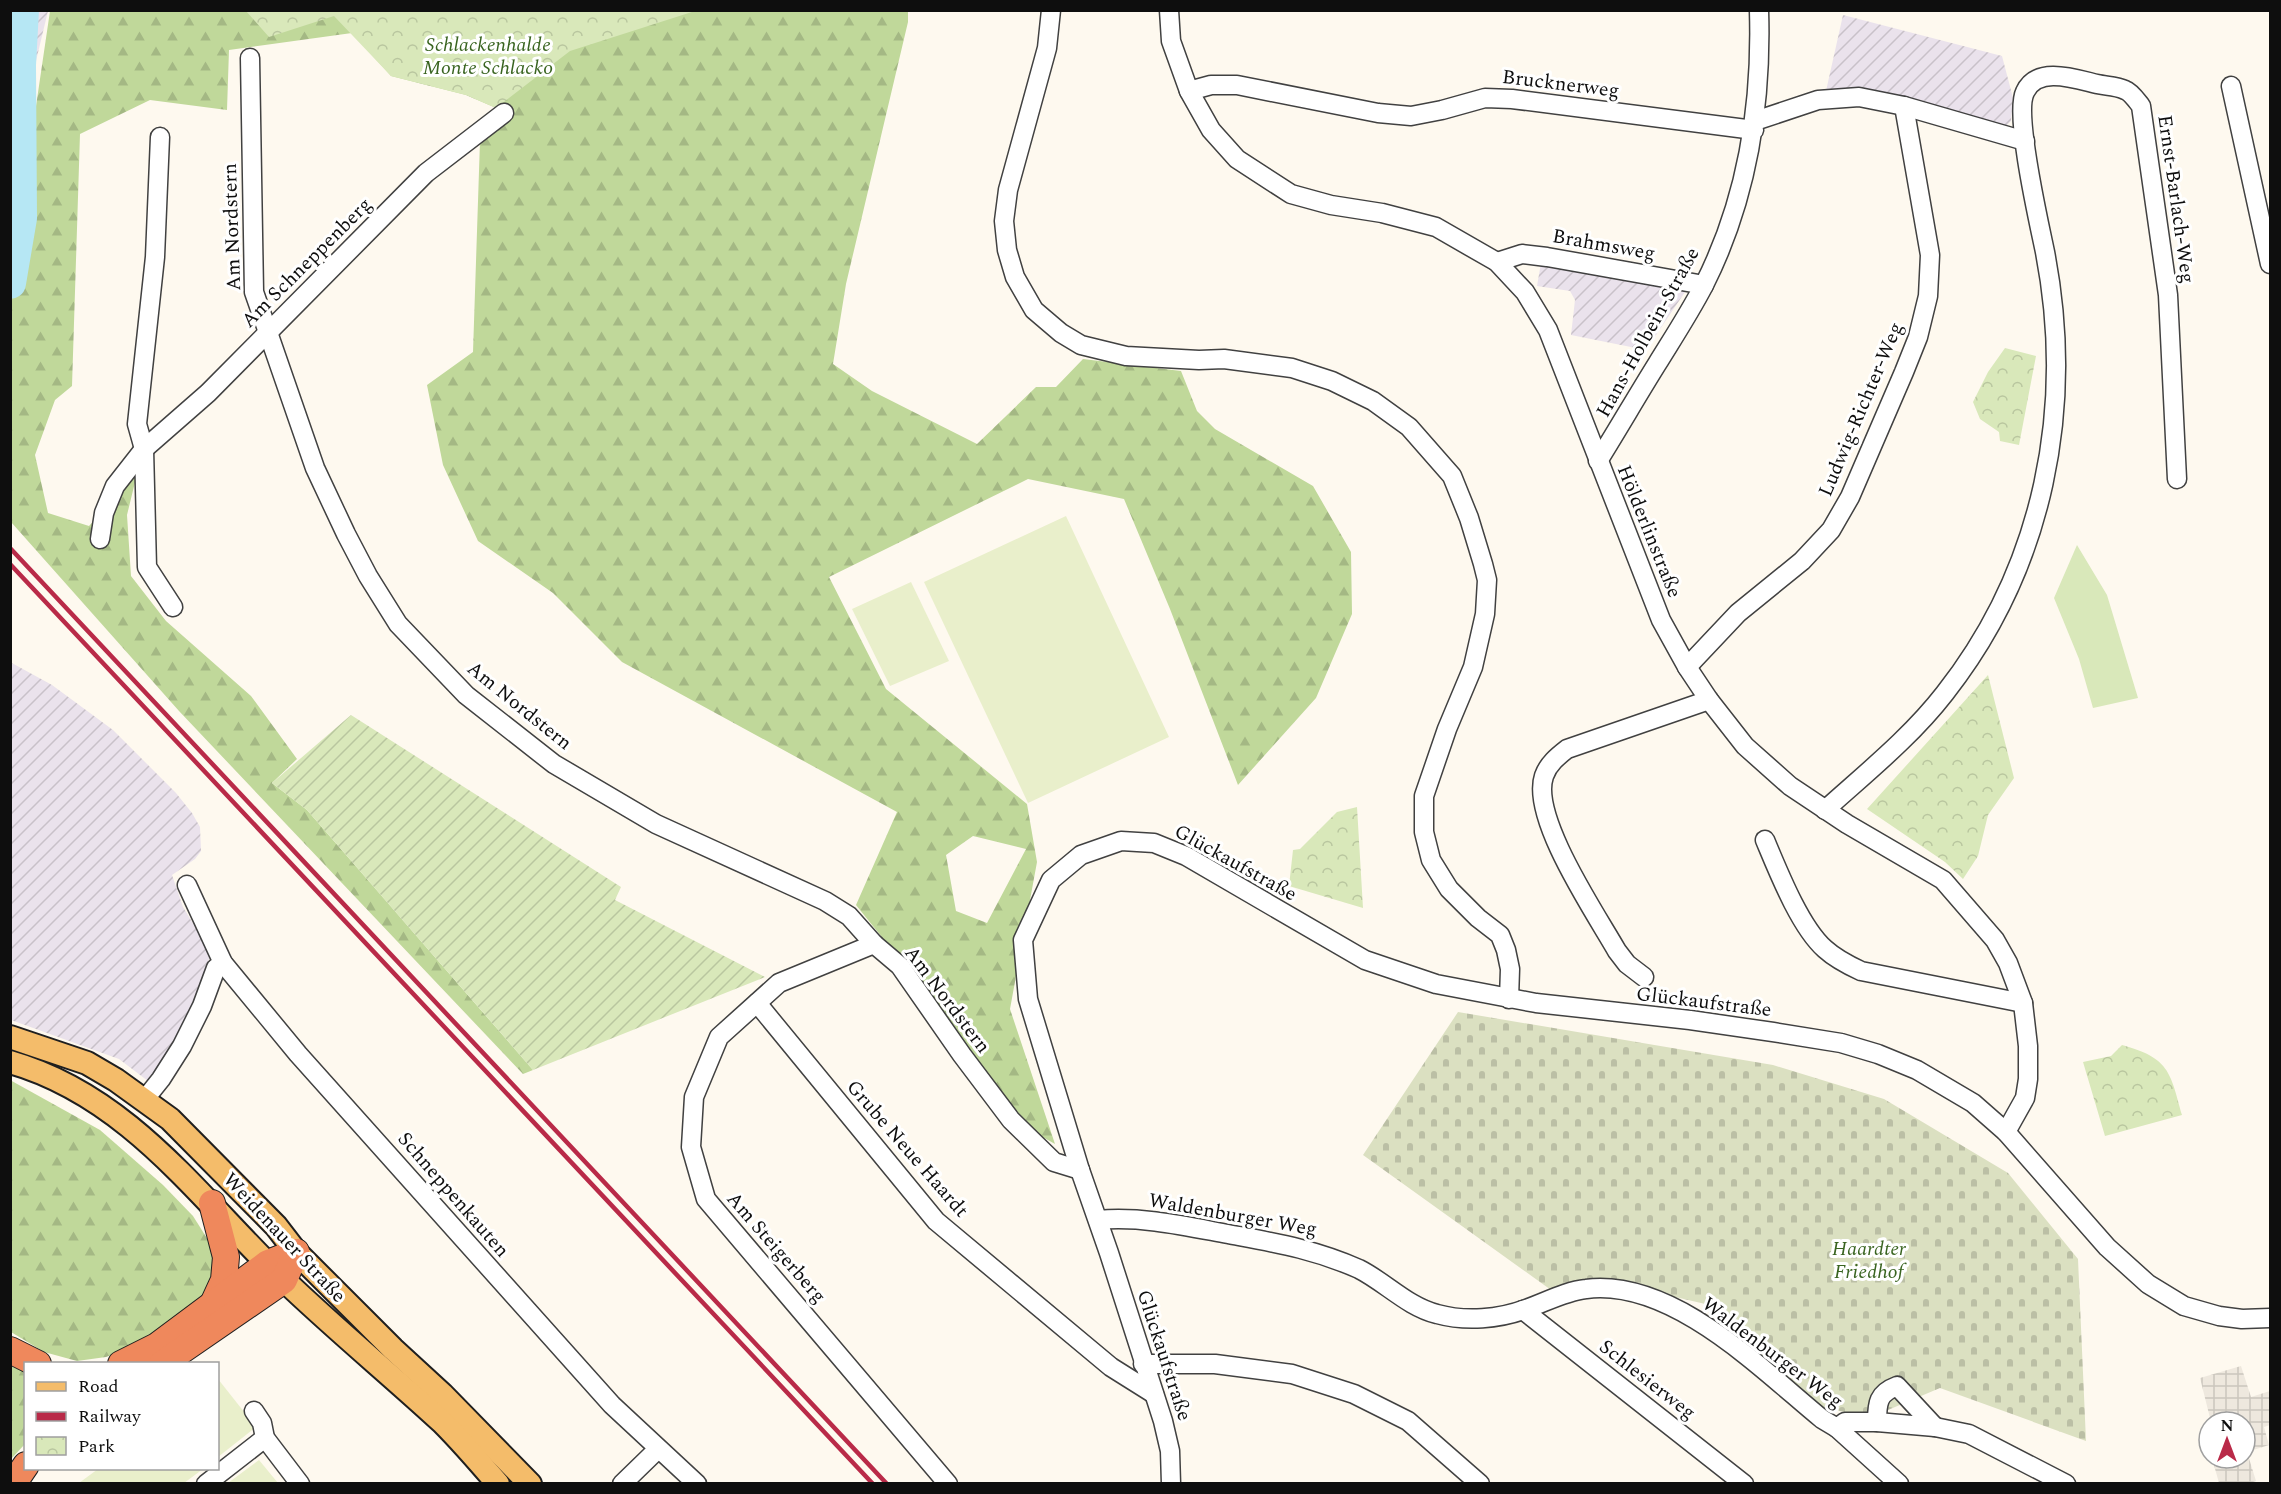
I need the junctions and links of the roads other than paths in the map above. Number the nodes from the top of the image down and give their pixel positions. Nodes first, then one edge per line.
1 (1051, 10) edge
2 (1169, 10) edge
3 (1759, 10) edge
4 (249, 58) dead end
5 (2231, 86) dead end
6 (1189, 92) junction
7 (1904, 106) junction
8 (504, 113) dead end
9 (1755, 126) junction
10 (160, 137) dead end
11 (2025, 141) junction
12 (1497, 262) junction
13 (2271, 264) edge
14 (1704, 285) junction
15 (267, 332) junction
16 (144, 449) junction
17 (1598, 461) junction
18 (2177, 479) dead end
19 (100, 539) dead end
20 (173, 607) dead end
21 (1687, 667) junction
22 (1709, 700) junction
23 (1825, 810) junction
24 (1765, 840) dead end
25 (186, 885) dead end
26 (874, 944) junction
27 (223, 963) junction
28 (1644, 977) dead end
29 (1509, 999) junction
30 (756, 1003) junction
31 (2023, 1003) junction
32 (10, 1037) edge
33 (10, 1062) edge
34 (145, 1099) junction
35 (2007, 1132) junction
36 (1080, 1170) junction
37 (212, 1203) junction
38 (1098, 1220) junction
39 (296, 1252) junction
40 (276, 1271) junction
41 (213, 1305) junction
42 (1523, 1310) junction
43 (2271, 1318) edge
44 (10, 1350) edge
45 (34, 1362) edge
46 (126, 1362) edge
47 (164, 1362) edge
48 (1143, 1364) junction
49 (1154, 1394) junction
50 (254, 1411) dead end
51 (1877, 1422) junction
52 (1935, 1427) junction
53 (1837, 1428) junction
54 (265, 1438) junction
55 (658, 1449) junction
56 (24, 1468) edge
57 (1171, 1481) edge
58 (13, 1484) edge
59 (206, 1484) edge
60 (300, 1484) edge
61 (498, 1484) edge
62 (530, 1484) edge
63 (622, 1484) edge
64 (697, 1484) edge
65 (948, 1484) edge
66 (1480, 1484) edge
67 (1744, 1484) edge
68 (1899, 1484) edge
69 (2066, 1484) edge

1 - 29 street
2 - 6 street, Hölderlinstraße
3 - 9 street, Hans-Holbein-Straße
4 - 15 street, Am Nordstern
5 - 13 street
6 - 9 street, Brucknerweg
6 - 12 street, Hölderlinstraße
7 - 9 street
7 - 11 street
7 - 21 street, Ludwig-Richter-Weg
8 - 15 street, Am Schneppenberg
9 - 14 street, Hans-Holbein-Straße
10 - 16 street
11 - 18 street, Ernst-Barlach-Weg
11 - 23 street, Ernst-Barlach-Weg
12 - 14 street, Brahmsweg
12 - 17 street, Hölderlinstraße
14 - 17 street, Hans-Holbein-Straße
15 - 16 street, Am Schneppenberg
15 - 26 street, Am Nordstern
16 - 19 street, Am Schneppenberg
16 - 20 street
17 - 21 street, Hölderlinstraße
21 - 22 street, Hölderlinstraße
22 - 23 street, Hölderlinstraße
22 - 28 street
23 - 31 street, Hölderlinstraße
24 - 31 street
25 - 27 street, Schneppenkauten
26 - 30 street, Am Steigerberg
26 - 36 street, Am Nordstern
27 - 34 street
27 - 55 street, Schneppenkauten
29 - 35 street, Glückaufstraße
29 - 36 street, Glückaufstraße
30 - 49 street, Grube Neue Haardt
30 - 65 street, Am Steigerberg
31 - 35 street, Hölderlinstraße
32 - 34 main road, Weidenauer Straße
33 - 37 main road, Weidenauer Straße
34 - 39 main road, Weidenauer Straße
35 - 43 street, Glückaufstraße
36 - 38 street, Glückaufstraße
37 - 40 main road, Weidenauer Straße
37 - 41 highway
38 - 42 street, Waldenburger Weg
38 - 48 street, Glückaufstraße
39 - 40 highway
39 - 62 main road, Weidenauer Straße
40 - 41 highway
40 - 47 highway
40 - 61 main road, Weidenauer Straße
41 - 46 highway
42 - 53 street, Waldenburger Weg
42 - 67 street, Schlesierweg
44 - 45 highway
48 - 49 street, Glückaufstraße
48 - 66 street
49 - 57 street, Glückaufstraße
50 - 54 street
51 - 52 street, Waldenburger Weg
51 - 52 street
51 - 53 street, Waldenburger Weg
52 - 69 street, Waldenburger Weg
53 - 68 street, Waldenburger Weg
54 - 59 street
54 - 60 street
55 - 63 street
55 - 64 street, Schneppenkauten
56 - 58 highway

